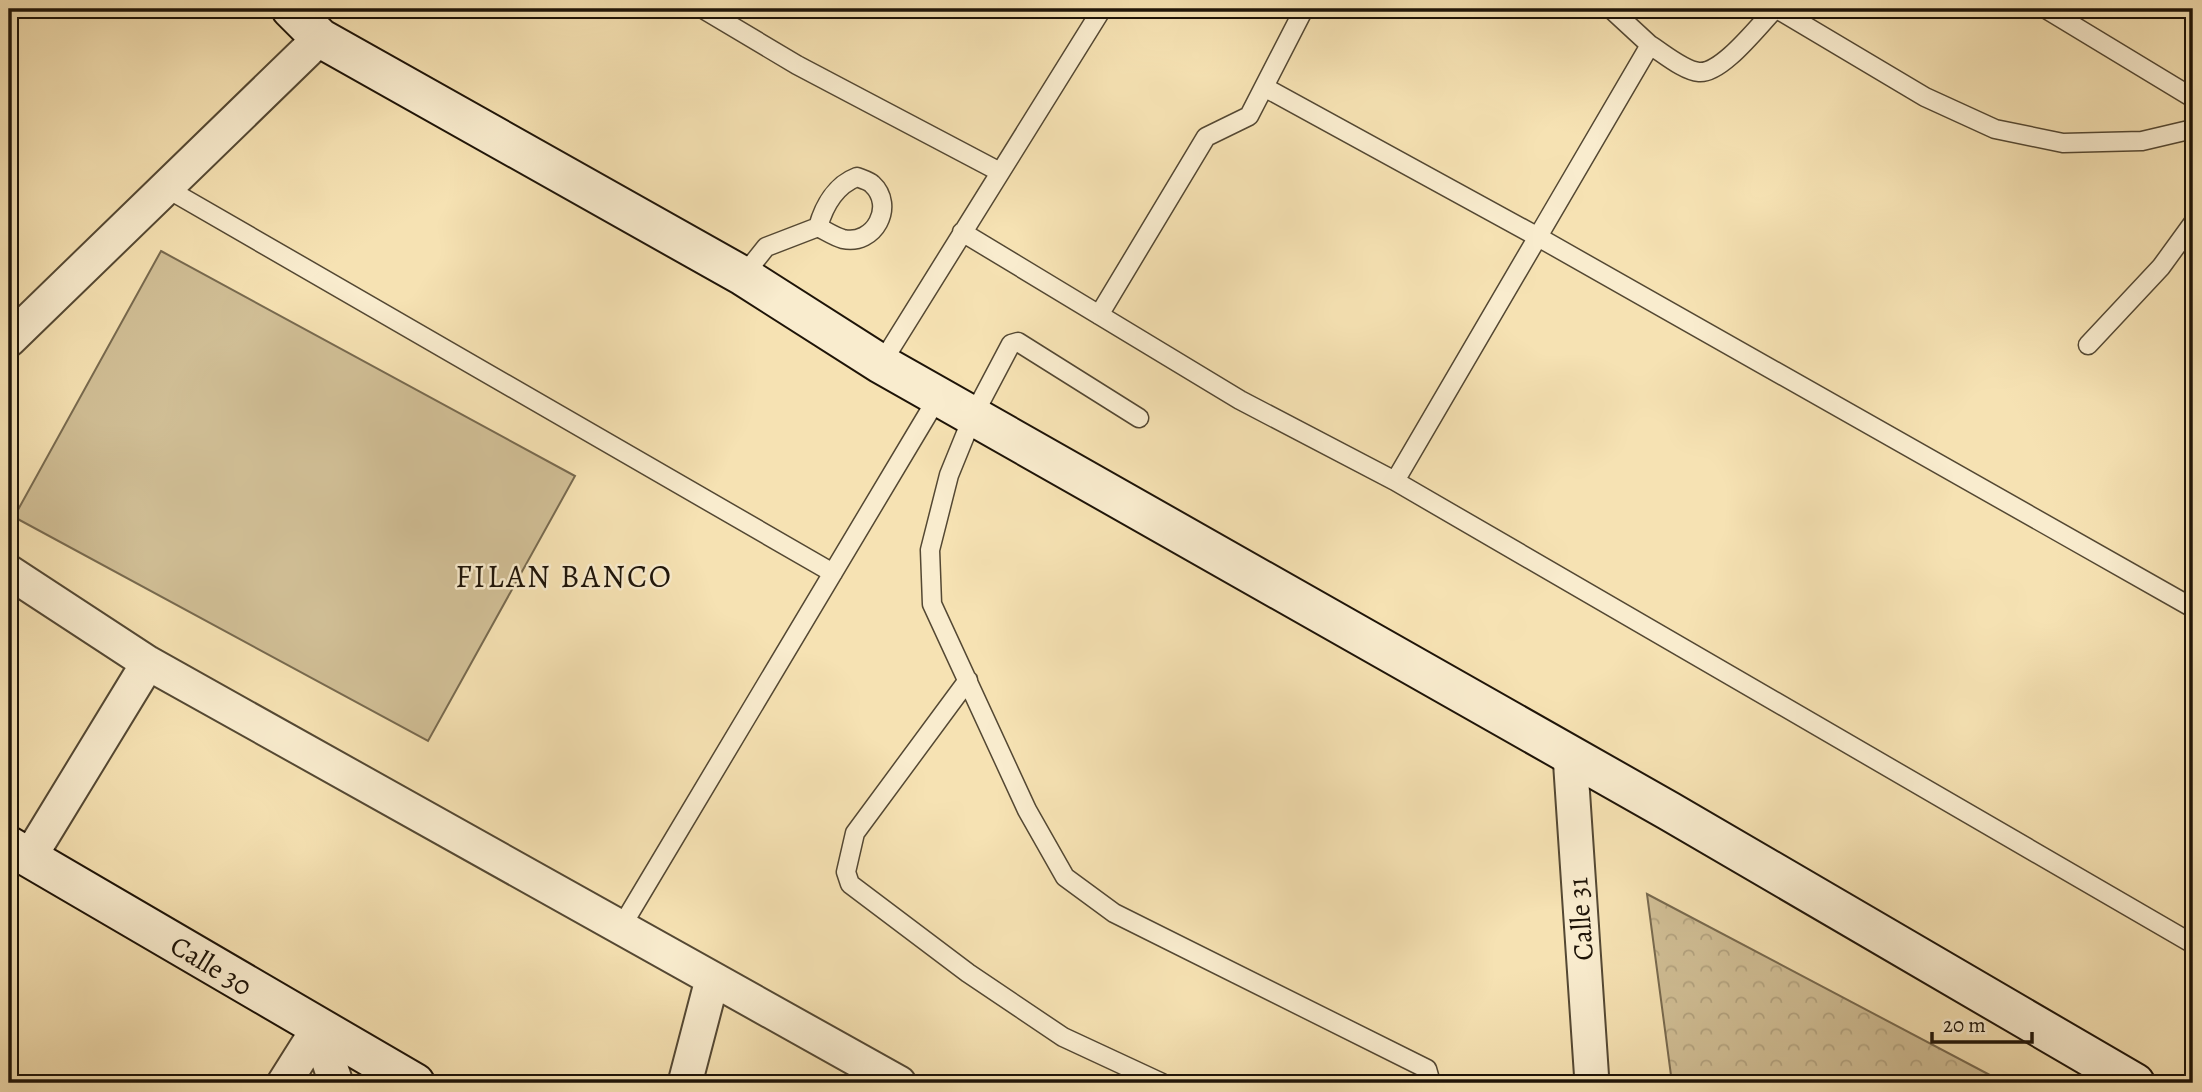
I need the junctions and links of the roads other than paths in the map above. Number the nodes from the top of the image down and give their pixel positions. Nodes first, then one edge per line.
1 (291, 9) edge
2 (703, 9) edge
3 (1102, 9) edge
4 (1304, 9) edge
5 (1611, 9) edge
6 (1776, 9) edge
7 (2046, 9) edge
8 (320, 38) junction
9 (1650, 45) junction
10 (1264, 87) junction
11 (2193, 98) edge
12 (2193, 129) edge
13 (1000, 172) junction
14 (166, 188) junction
15 (2193, 223) edge
16 (818, 227) dead end
17 (962, 232) junction
18 (1538, 237) junction
19 (743, 276) junction
20 (1099, 315) junction
21 (9, 340) edge
22 (2088, 345) dead end
23 (881, 363) junction
24 (938, 397) junction
25 (973, 416) junction
26 (1139, 418) dead end
27 (1395, 481) junction
28 (9, 572) edge
29 (833, 573) junction
30 (2193, 608) edge
31 (148, 663) junction
32 (968, 680) junction
33 (1570, 755) junction
34 (19, 852) edge
35 (620, 929) junction
36 (2193, 944) edge
37 (712, 980) junction
38 (318, 1029) junction
39 (284, 1083) edge
40 (335, 1083) edge
41 (415, 1083) edge
42 (685, 1083) edge
43 (899, 1083) edge
44 (1162, 1083) edge
45 (1432, 1083) edge
46 (1592, 1083) edge
47 (2135, 1083) edge

1 - 8 main road
2 - 13 lane
3 - 13 lane
4 - 10 lane
5 - 9 lane
6 - 9 lane
6 - 12 lane
7 - 11 lane
8 - 14 street
8 - 19 main road
9 - 18 lane
10 - 18 lane
10 - 20 lane
13 - 17 lane
14 - 21 street
14 - 29 lane
15 - 22 lane
16 - 19 lane
17 - 20 lane
17 - 23 lane
18 - 27 lane
18 - 30 lane
19 - 23 main road
20 - 27 lane
23 - 24 main road
24 - 25 main road
24 - 29 lane
25 - 26 lane
25 - 32 lane
25 - 33 main road
27 - 36 lane
28 - 31 street
29 - 35 lane
31 - 34 street
31 - 35 street
32 - 44 lane
32 - 45 lane
33 - 46 street, Calle 31
33 - 47 main road
34 - 38 main road, Calle 30
35 - 37 street
37 - 42 street
37 - 43 street
38 - 39 street
38 - 40 street
38 - 41 main road, Calle 30

